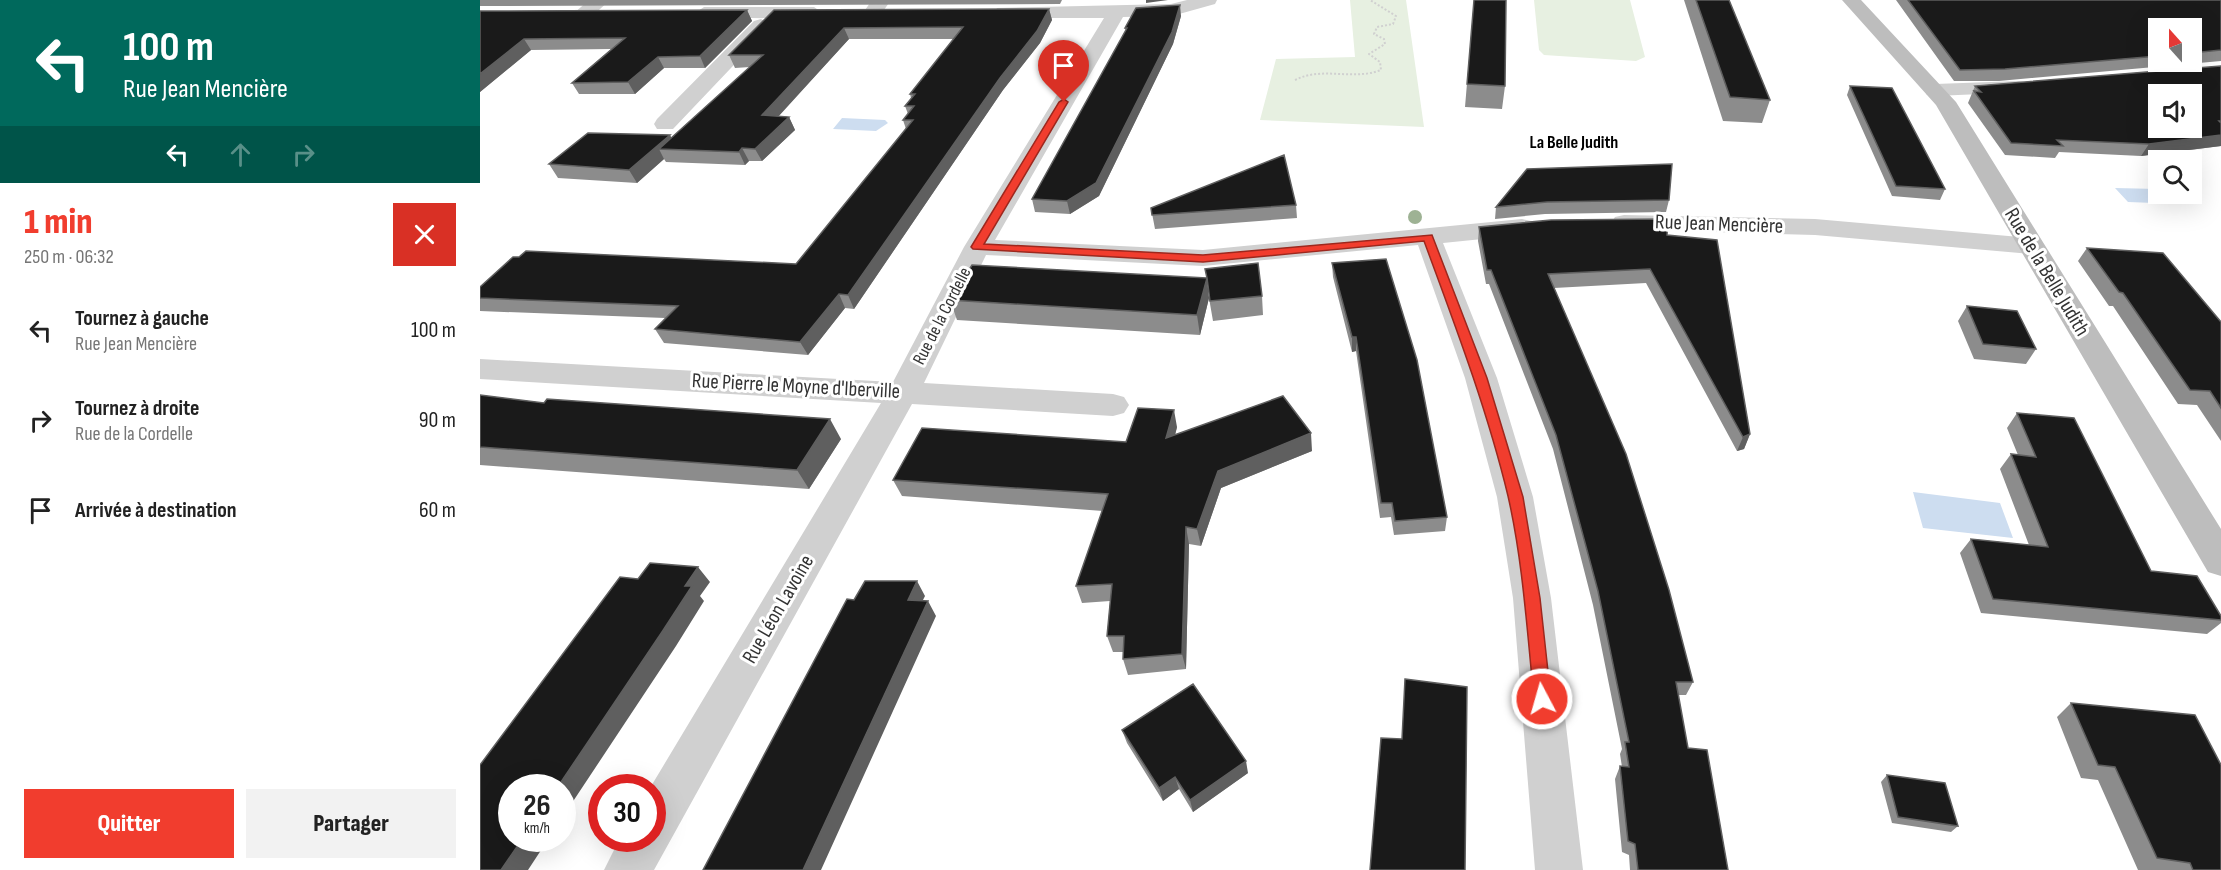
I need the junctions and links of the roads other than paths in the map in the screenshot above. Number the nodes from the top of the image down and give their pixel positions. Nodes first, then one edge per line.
1 (601, 0) edge
2 (1208, 0) edge
3 (1851, 0) edge
4 (883, 8) edge
5 (989, 12) edge
6 (1117, 12) junction
7 (619, 13) edge
8 (690, 13) edge
9 (773, 13) junction
10 (828, 13) edge
11 (850, 13) edge
12 (560, 14) edge
13 (583, 14) junction
14 (2034, 86) edge
15 (1935, 90) junction
16 (665, 124) dead end
17 (1602, 223) edge
18 (1545, 224) edge
19 (1428, 237) junction
20 (2031, 246) junction
21 (976, 247) junction
22 (480, 369) edge
23 (904, 391) junction
24 (1113, 405) dead end
25 (2221, 560) edge
26 (666, 803) edge
27 (638, 852) edge
28 (627, 870) edge
29 (1559, 870) edge

1 - 13 street
2 - 6 street
3 - 15 street, Rue de la Belle Judith
4 - 11 street
5 - 6 street
6 - 21 street, Rue de la Cordelle
7 - 13 street
8 - 9 street
9 - 10 street
9 - 16 street
12 - 13 street
14 - 15 street
15 - 20 street, Rue de la Belle Judith
17 - 20 street, Rue Jean Mencière
18 - 19 street
19 - 21 street
19 - 29 street
20 - 25 street, Rue de la Belle Judith
21 - 23 street, Rue de la Cordelle
22 - 23 street, Rue Pierre le Moyne d'Iberville
23 - 24 street, Rue Pierre le Moyne d'Iberville
23 - 26 street, Rue Léon Lavoine
27 - 28 street

